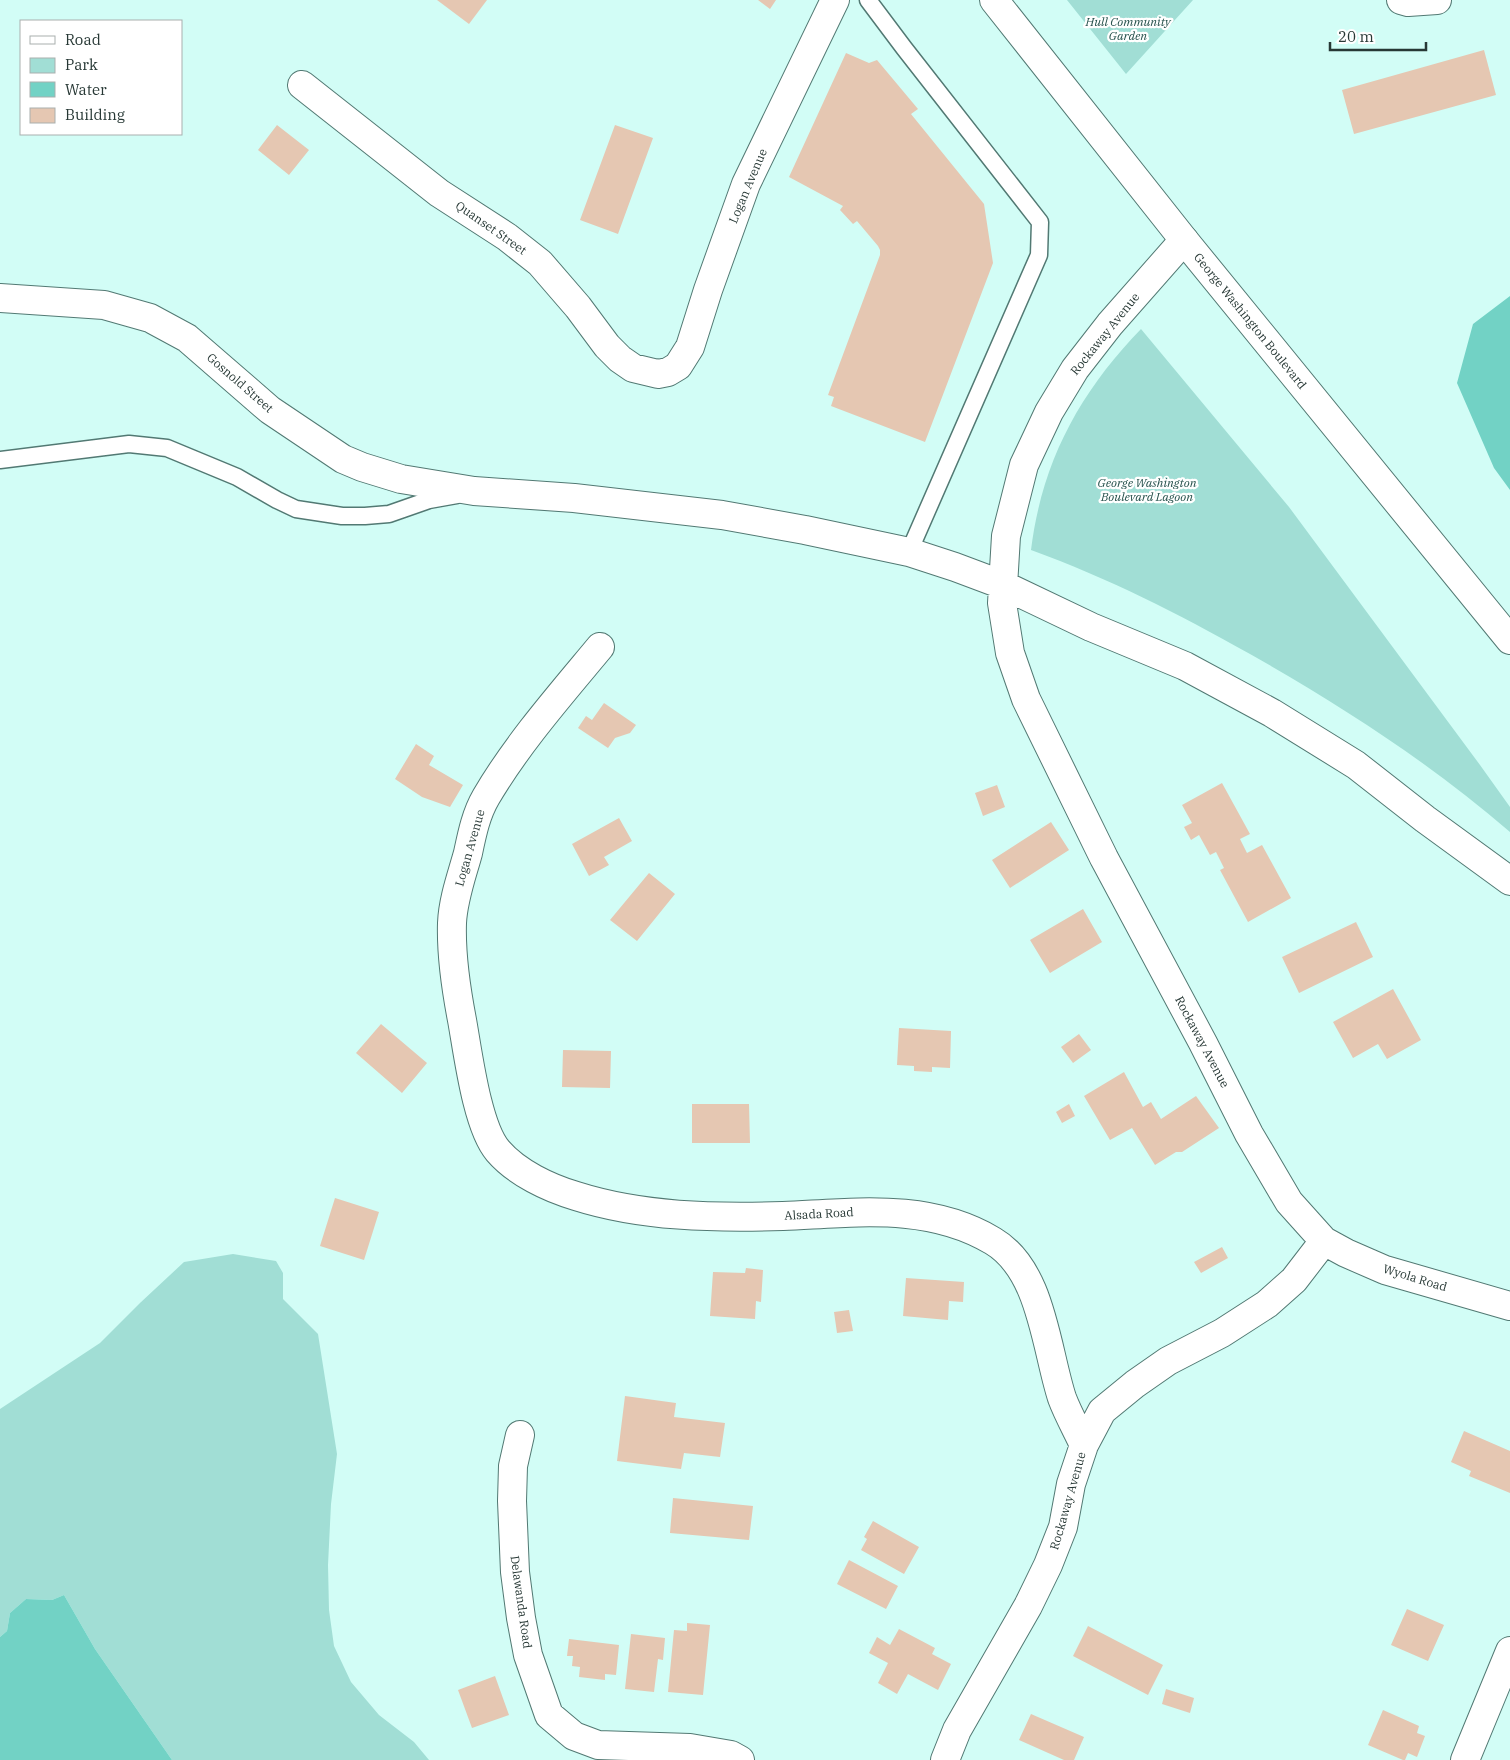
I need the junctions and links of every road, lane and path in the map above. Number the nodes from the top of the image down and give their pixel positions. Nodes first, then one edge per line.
1 (835, 0) edge
2 (868, 0) edge
3 (994, 0) edge
4 (1401, 0) edge
5 (1437, 0) edge
6 (302, 84) dead end
7 (1184, 240) junction
8 (0, 298) edge
9 (668, 372) joint
10 (0, 460) edge
11 (474, 491) junction
12 (910, 552) junction
13 (1003, 585) junction
14 (1510, 640) edge
15 (600, 647) dead end
16 (1510, 881) edge
17 (474, 1086) joint
18 (1324, 1240) junction
19 (1510, 1306) edge
20 (520, 1434) dead end
21 (1084, 1445) junction
22 (1510, 1651) edge
23 (740, 1760) edge
24 (945, 1760) edge
25 (1465, 1760) edge

1 - 9 street, Logan Avenue
2 - 12 lane
3 - 7 street, George Washington Boulevard
4 - 5 street
6 - 9 street, Quanset Street
7 - 13 street, Rockaway Avenue
7 - 14 street, George Washington Boulevard
8 - 11 street, Gosnold Street
10 - 11 lane
11 - 12 street, Gosnold Street
12 - 13 street, Gosnold Street
13 - 16 street, Gosnold Street
13 - 18 street, Rockaway Avenue
15 - 17 street, Logan Avenue
17 - 21 street, Alsada Road
18 - 19 street, Wyola Road
18 - 21 street, Rockaway Avenue
20 - 23 street, Delawanda Road
21 - 24 street, Rockaway Avenue
22 - 25 street

